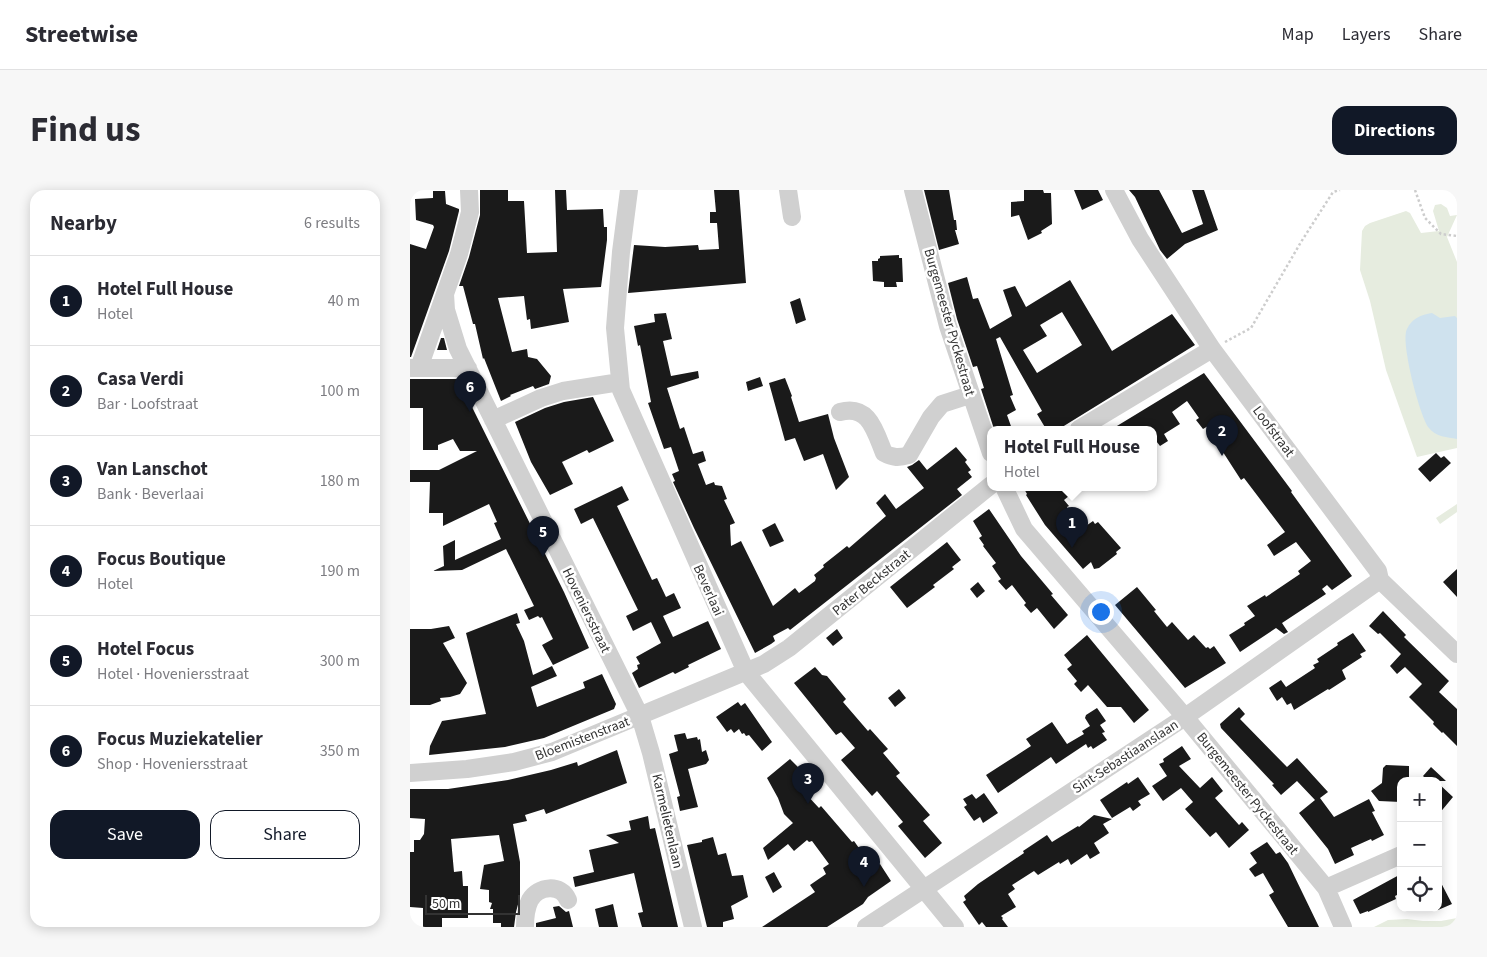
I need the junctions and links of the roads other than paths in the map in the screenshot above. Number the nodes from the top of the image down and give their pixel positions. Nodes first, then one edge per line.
1 (469, 190) edge
2 (629, 190) edge
3 (788, 190) edge
4 (913, 190) edge
5 (1114, 190) edge
6 (792, 217) dead end
7 (445, 294) junction
8 (1212, 349) junction
9 (415, 368) edge
10 (468, 368) junction
11 (620, 382) junction
12 (970, 395) junction
13 (840, 412) dead end
14 (493, 420) junction
15 (1084, 426) edge
16 (987, 442) edge
17 (987, 488) edge
18 (1006, 491) edge
19 (1380, 580) junction
20 (1457, 654) edge
21 (746, 672) junction
22 (640, 716) junction
23 (1184, 717) junction
24 (410, 773) edge
25 (1397, 857) edge
26 (1326, 888) junction
27 (923, 889) junction
28 (568, 900) dead end
29 (525, 927) edge
30 (693, 927) edge
31 (866, 927) edge
32 (955, 927) edge
33 (1343, 927) edge

1 - 7 street, Hoveniersstraat
2 - 11 street, Beverlaai
3 - 6 street
4 - 12 street, Burgemeester Pyckestraat
5 - 8 street, Loofstraat
7 - 9 street, Hoveniersstraat
7 - 10 street, Hoveniersstraat
8 - 15 street
8 - 19 street, Loofstraat
9 - 10 street, Hoveniersstraat
10 - 14 street, Hoveniersstraat
11 - 14 street
11 - 21 street, Beverlaai
12 - 13 street
12 - 16 street, Burgemeester Pyckestraat
14 - 22 street, Hoveniersstraat
17 - 21 street, Pater Beckstraat
18 - 23 street, Burgemeester Pyckestraat
19 - 20 street, Loofstraat
19 - 23 street, Sint-Sebastiaanslaan
21 - 22 street, Bloemistenstraat
21 - 27 street, Beverlaai
22 - 24 street, Bloemistenstraat
22 - 30 street, Karmelietenlaan
23 - 26 street, Burgemeester Pyckestraat
23 - 27 street, Sint-Sebastiaanslaan
25 - 26 street
26 - 33 street, Burgemeester Pyckestraat
27 - 31 street, Sint-Sebastiaanslaan
27 - 32 street, Beverlaai
28 - 29 street

